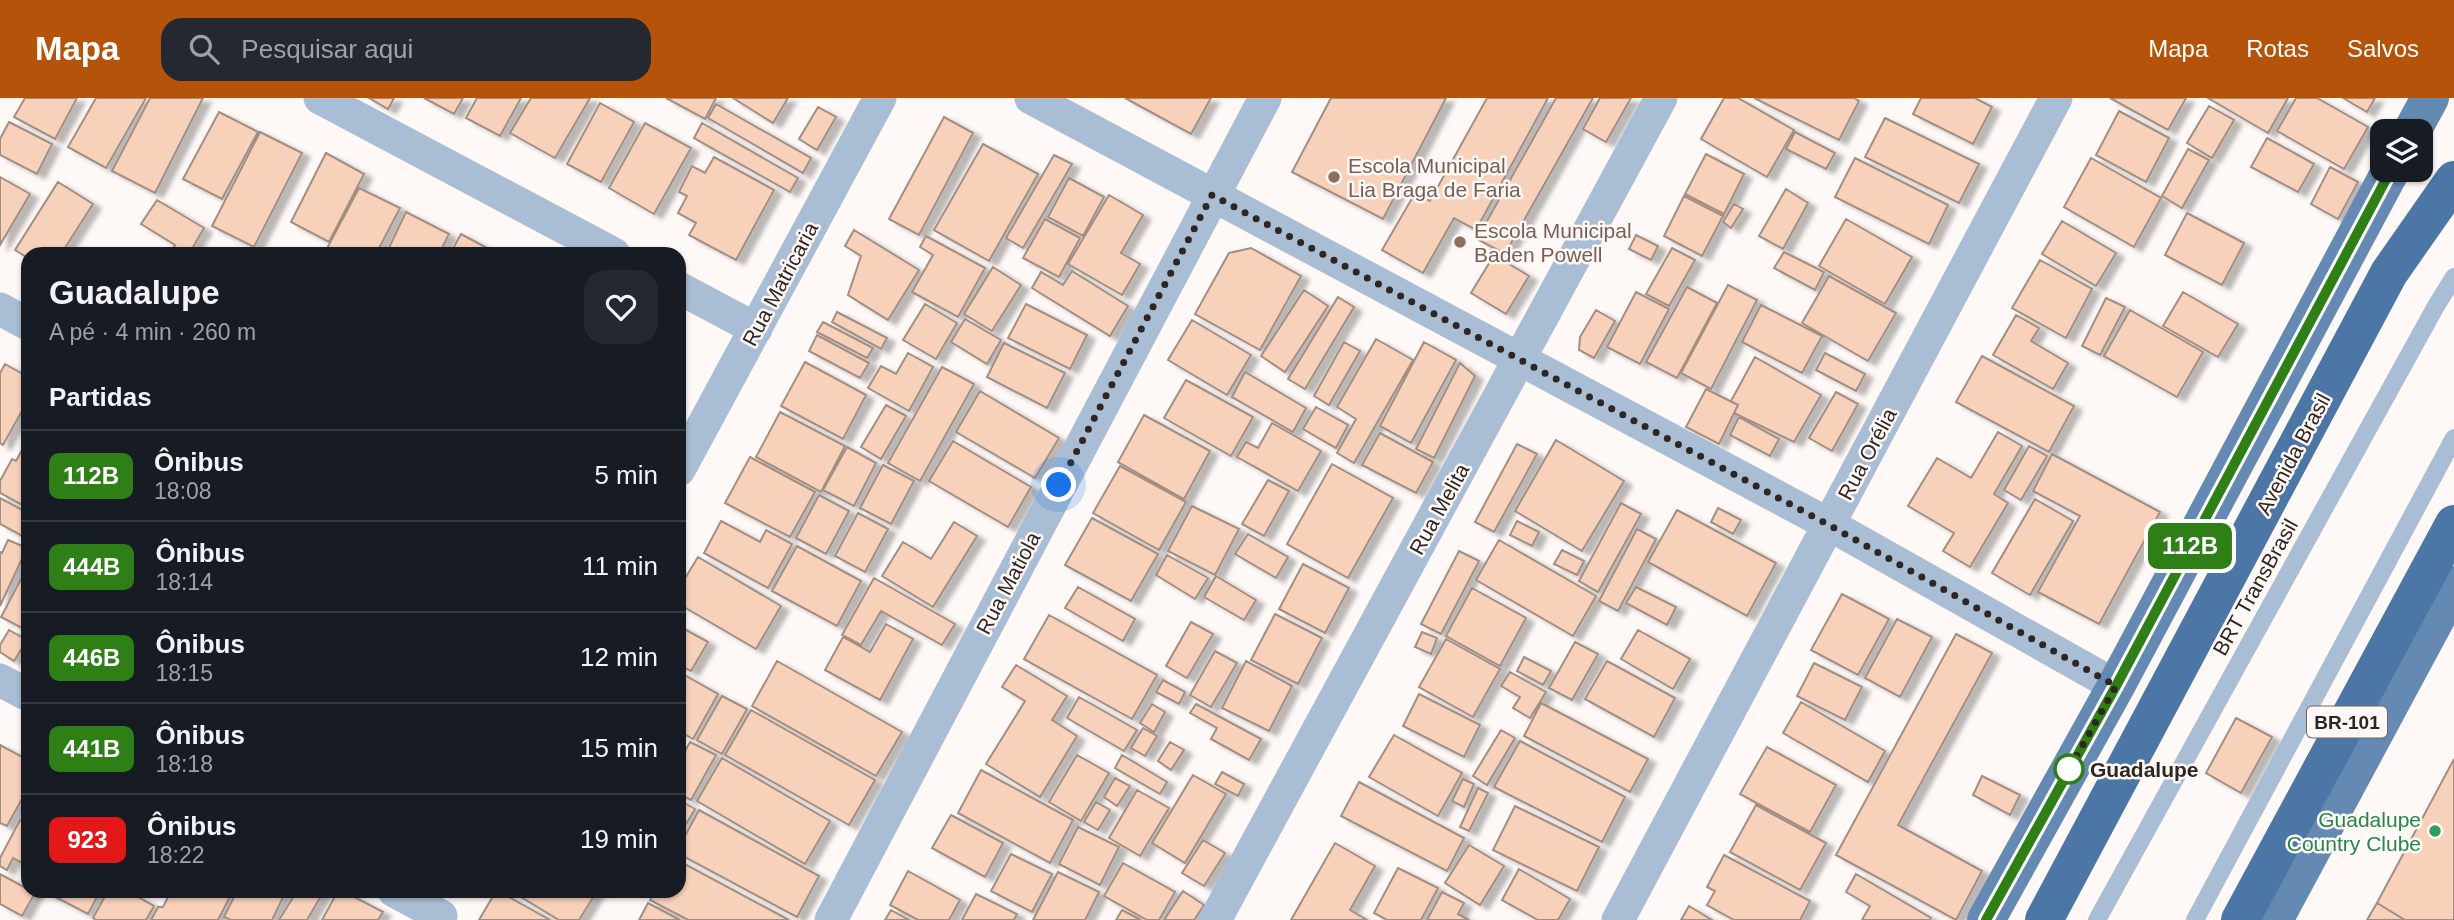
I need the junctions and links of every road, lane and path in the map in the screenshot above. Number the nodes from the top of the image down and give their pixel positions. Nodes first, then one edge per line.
1 (320, 98) edge
2 (880, 98) edge
3 (1031, 98) edge
4 (1265, 98) edge
5 (1661, 98) edge
6 (2056, 98) edge
7 (2430, 98) edge
8 (2419, 119) edge
9 (2454, 180) edge
10 (2385, 182) edge
11 (1212, 195) junction
12 (601, 247) edge
13 (2454, 276) edge
14 (686, 292) edge
15 (0, 309) edge
16 (21, 320) edge
17 (756, 329) junction
18 (1520, 361) junction
19 (2454, 438) edge
20 (686, 457) edge
21 (2454, 524) edge
22 (1829, 525) junction
23 (2454, 584) edge
24 (0, 680) edge
25 (2116, 686) junction
26 (21, 691) edge
27 (414, 898) edge
28 (445, 909) edge
29 (831, 920) edge
30 (1215, 920) edge
31 (1618, 920) edge
32 (1986, 920) edge
33 (2044, 920) edge
34 (2097, 920) edge
35 (2195, 920) edge
36 (2240, 920) edge
37 (2274, 920) edge

1 - 12 street
2 - 17 street, Rua Matricaria
3 - 11 street
4 - 11 street, Rua Matiola
5 - 18 street, Rua Melita
6 - 22 street, Rua Orélia
7 - 8 main road
9 - 33 highway, Avenida Brasil
10 - 25 main road
11 - 18 street
11 - 29 street, Rua Matiola
13 - 34 lane, BRT TransBrasil
14 - 17 street
15 - 16 street
17 - 20 street, Rua Matricaria
18 - 22 street
18 - 30 street, Rua Melita
19 - 35 lane
21 - 36 highway, BR-101
22 - 25 street
22 - 31 street, Rua Orélia
23 - 37 main road
24 - 26 street
25 - 32 main road
27 - 28 street

